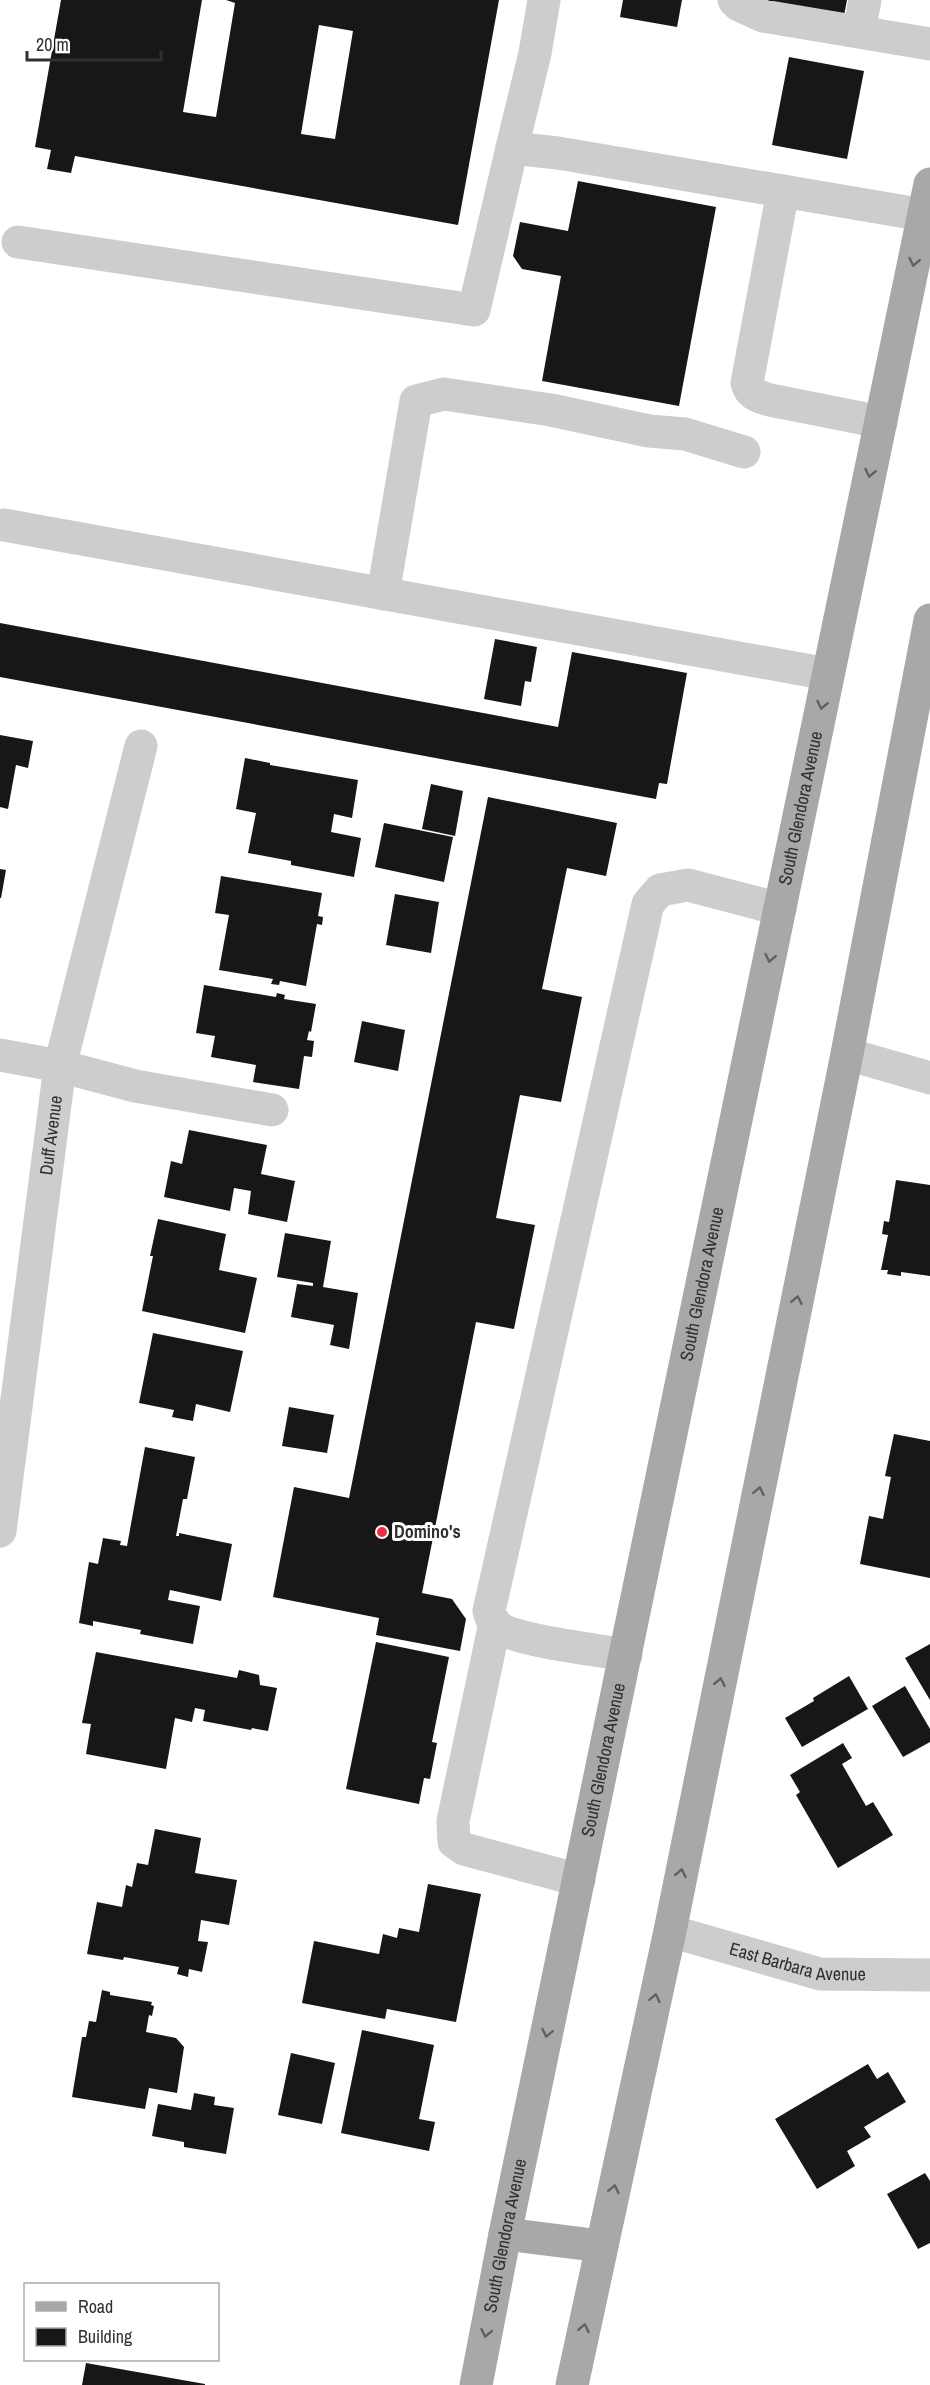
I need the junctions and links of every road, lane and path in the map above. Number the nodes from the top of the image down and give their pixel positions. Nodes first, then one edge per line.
1 (544, 0) edge
2 (734, 0) edge
3 (862, 16) edge
4 (930, 44) edge
5 (512, 148) junction
6 (783, 191) junction
7 (927, 199) edge
8 (18, 242) dead end
9 (881, 422) junction
10 (744, 452) dead end
11 (4, 525) dead end
12 (383, 594) junction
13 (930, 620) edge
14 (828, 674) junction
15 (141, 746) dead end
16 (780, 909) junction
17 (847, 1054) junction
18 (0, 1055) edge
19 (60, 1066) junction
20 (930, 1078) edge
21 (272, 1110) dead end
22 (0, 1531) edge
23 (495, 1623) junction
24 (626, 1655) junction
25 (579, 1881) junction
26 (670, 1931) junction
27 (930, 1975) edge
28 (505, 2234) junction
29 (601, 2246) junction
30 (476, 2385) edge
31 (572, 2385) edge

1 - 5 street
2 - 3 street
3 - 4 street
5 - 6 street
5 - 8 street
6 - 7 street
6 - 9 street
7 -> 9 main road, South Glendora Avenue
9 -> 14 main road, South Glendora Avenue
10 - 12 street
11 - 12 street
12 - 14 street
13 - 17 main road
14 -> 16 main road, South Glendora Avenue
15 - 19 street, Duff Avenue
16 - 23 street
16 -> 24 main road, South Glendora Avenue
17 - 20 street
26 -> 17 main road
18 - 19 street
19 - 21 street
19 - 22 street, Duff Avenue
23 - 24 street
23 - 25 street
24 - 25 main road, South Glendora Avenue
25 -> 28 main road, South Glendora Avenue
26 - 27 street, East Barbara Avenue
29 -> 26 main road
28 - 29 main road
28 -> 30 main road, South Glendora Avenue
31 -> 29 main road

